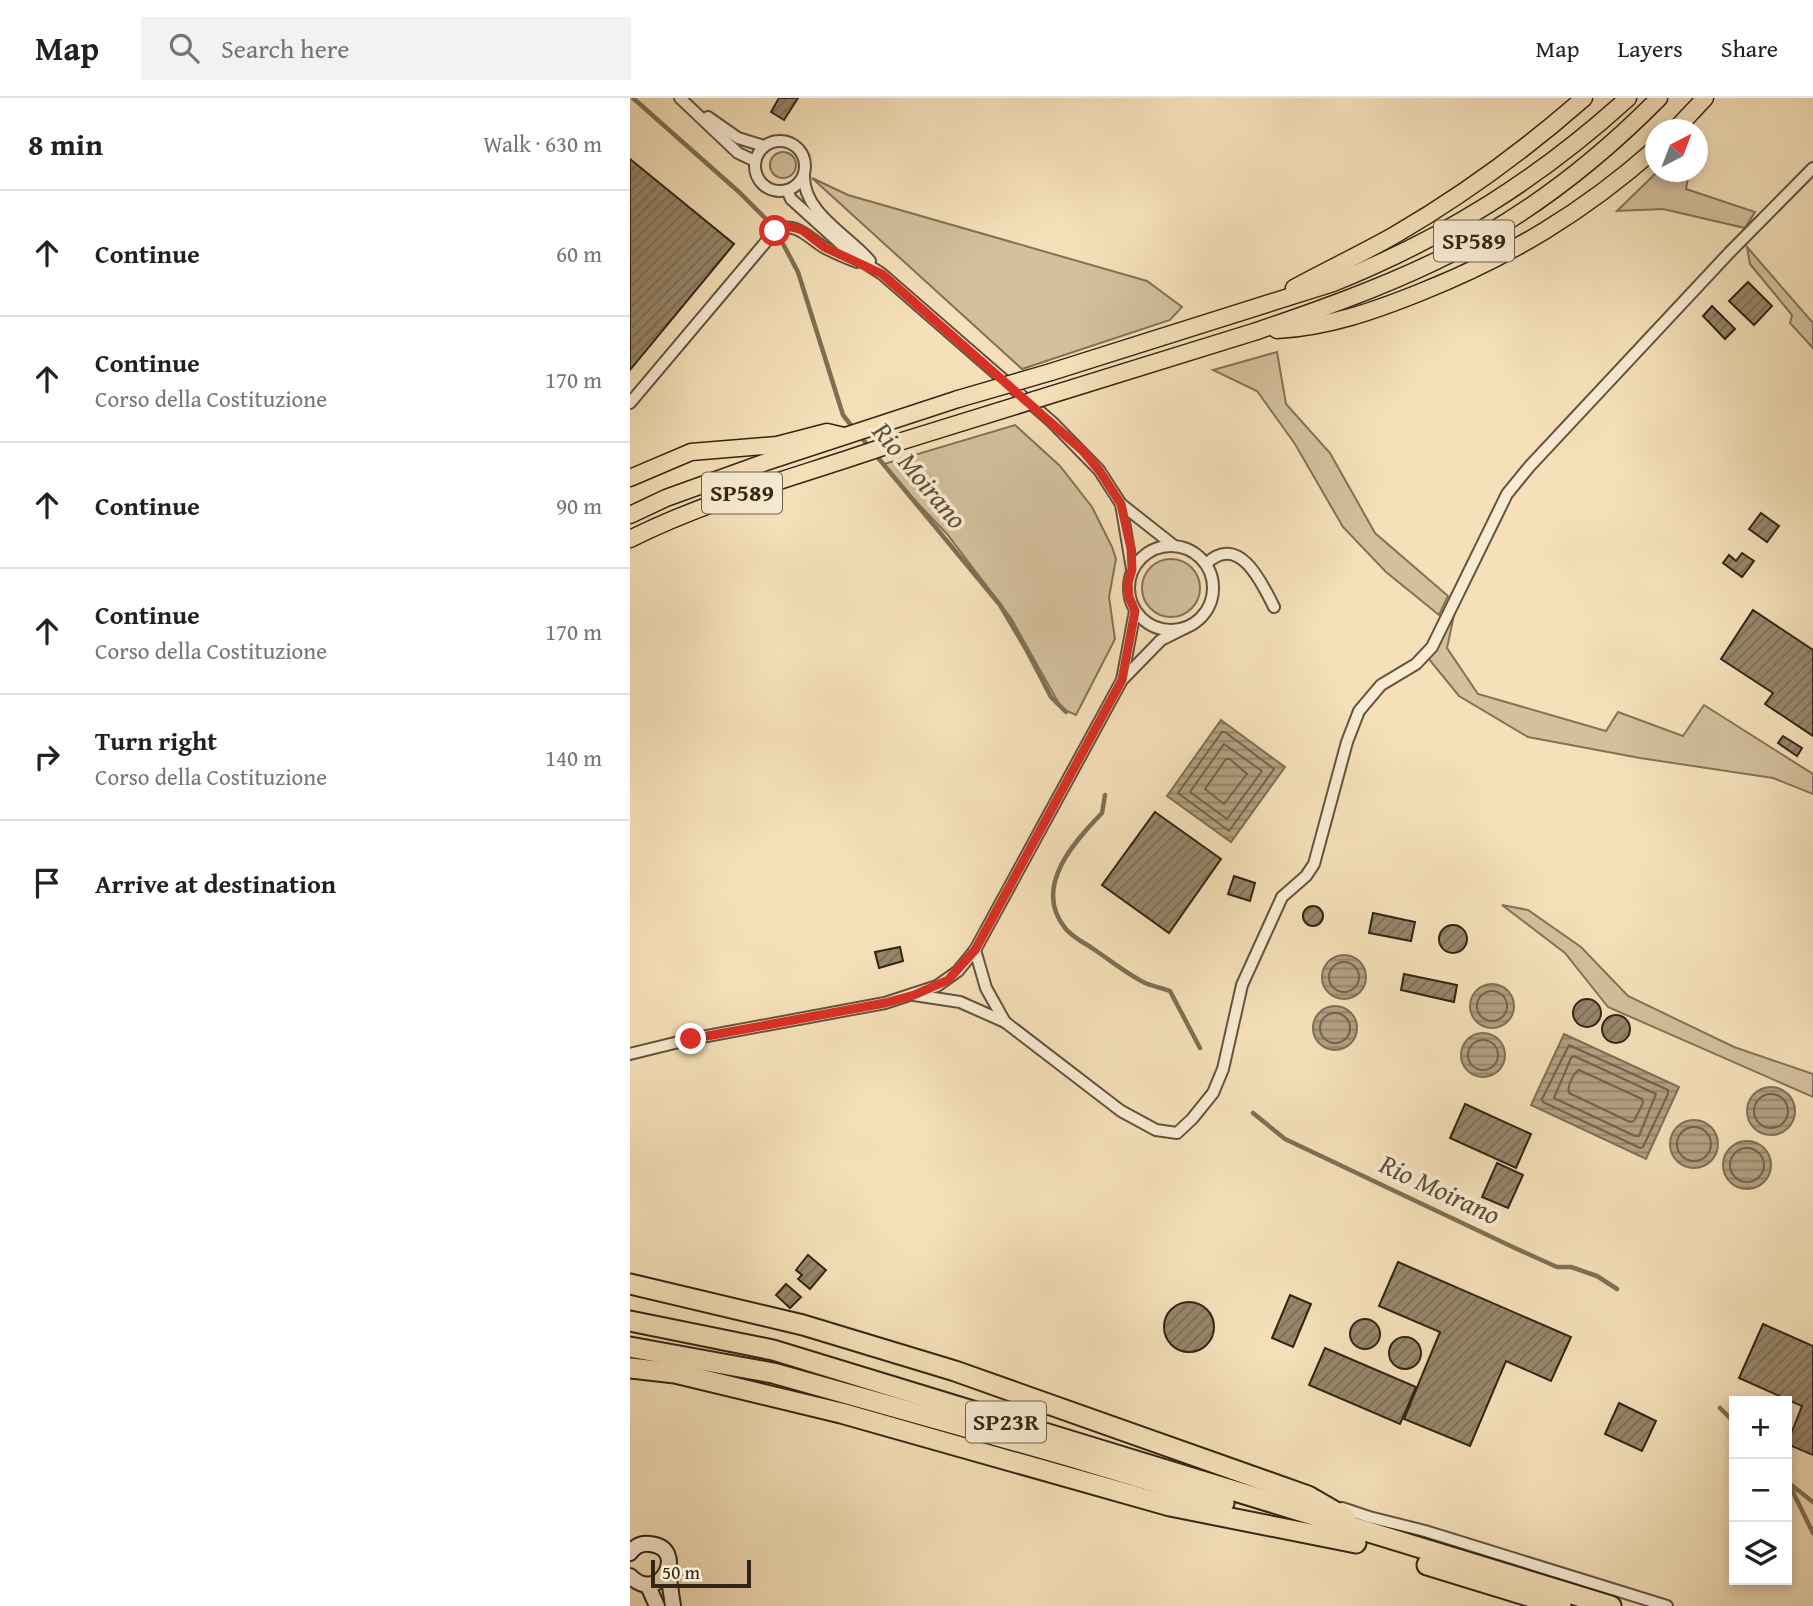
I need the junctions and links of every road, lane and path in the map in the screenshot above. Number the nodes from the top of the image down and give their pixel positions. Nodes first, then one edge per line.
1 (1584, 98) edge
2 (1629, 98) edge
3 (1658, 98) edge
4 (1705, 98) edge
5 (681, 99) edge
6 (1685, 119) edge
7 (764, 146) junction
8 (1645, 157) edge
9 (755, 161) junction
10 (1813, 168) edge
11 (804, 173) junction
12 (787, 190) junction
13 (882, 274) junction
14 (1262, 306) junction
15 (1257, 331) junction
16 (630, 403) edge
17 (846, 436) junction
18 (630, 478) edge
19 (1121, 504) junction
20 (630, 515) edge
21 (630, 539) edge
22 (1173, 545) junction
23 (1206, 564) junction
24 (1132, 569) junction
25 (1274, 607) dead end
26 (1135, 611) junction
27 (1185, 628) junction
28 (1122, 680) junction
29 (975, 950) junction
30 (914, 995) junction
31 (1004, 1022) junction
32 (630, 1054) edge
33 (630, 1284) edge
34 (630, 1321) edge
35 (630, 1347) edge
36 (630, 1368) edge
37 (1308, 1496) junction
38 (1378, 1536) junction
39 (1356, 1543) junction
40 (633, 1547) edge
41 (668, 1572) junction
42 (630, 1576) edge
43 (648, 1586) junction
44 (657, 1606) edge
45 (673, 1606) edge
46 (1561, 1606) edge
47 (1611, 1606) edge
48 (1667, 1606) edge

1 - 14 main road
2 - 14 main road, SP589
3 - 15 main road, SP589
4 - 6 main road
5 - 7 street
5 - 9 street
7 - 9 street
7 - 11 street
8 - 15 main road
9 - 12 street
10 - 31 street
11 - 12 street
11 - 13 street
12 - 13 street
13 - 16 street
13 - 19 street
14 - 17 main road, SP589, bridge
15 - 21 main road, SP589, bridge
17 - 18 main road
17 - 20 main road, SP589
19 - 22 street
19 - 24 street
22 - 23 street
22 - 24 street
23 - 25 street
23 - 27 street
24 - 26 street
26 - 27 street
26 - 28 street
27 - 28 street
28 - 29 street
29 - 30 street
29 - 31 street
30 - 31 street
30 - 32 street
33 - 37 highway
34 - 38 highway, SP23R
35 - 39 highway, SP23R
36 - 39 highway
37 - 38 highway
37 - 48 street
38 - 47 highway, SP23R
39 - 46 highway, SP23R
40 - 41 main road
41 - 43 main road
41 - 45 main road
42 - 43 main road
43 - 44 main road

